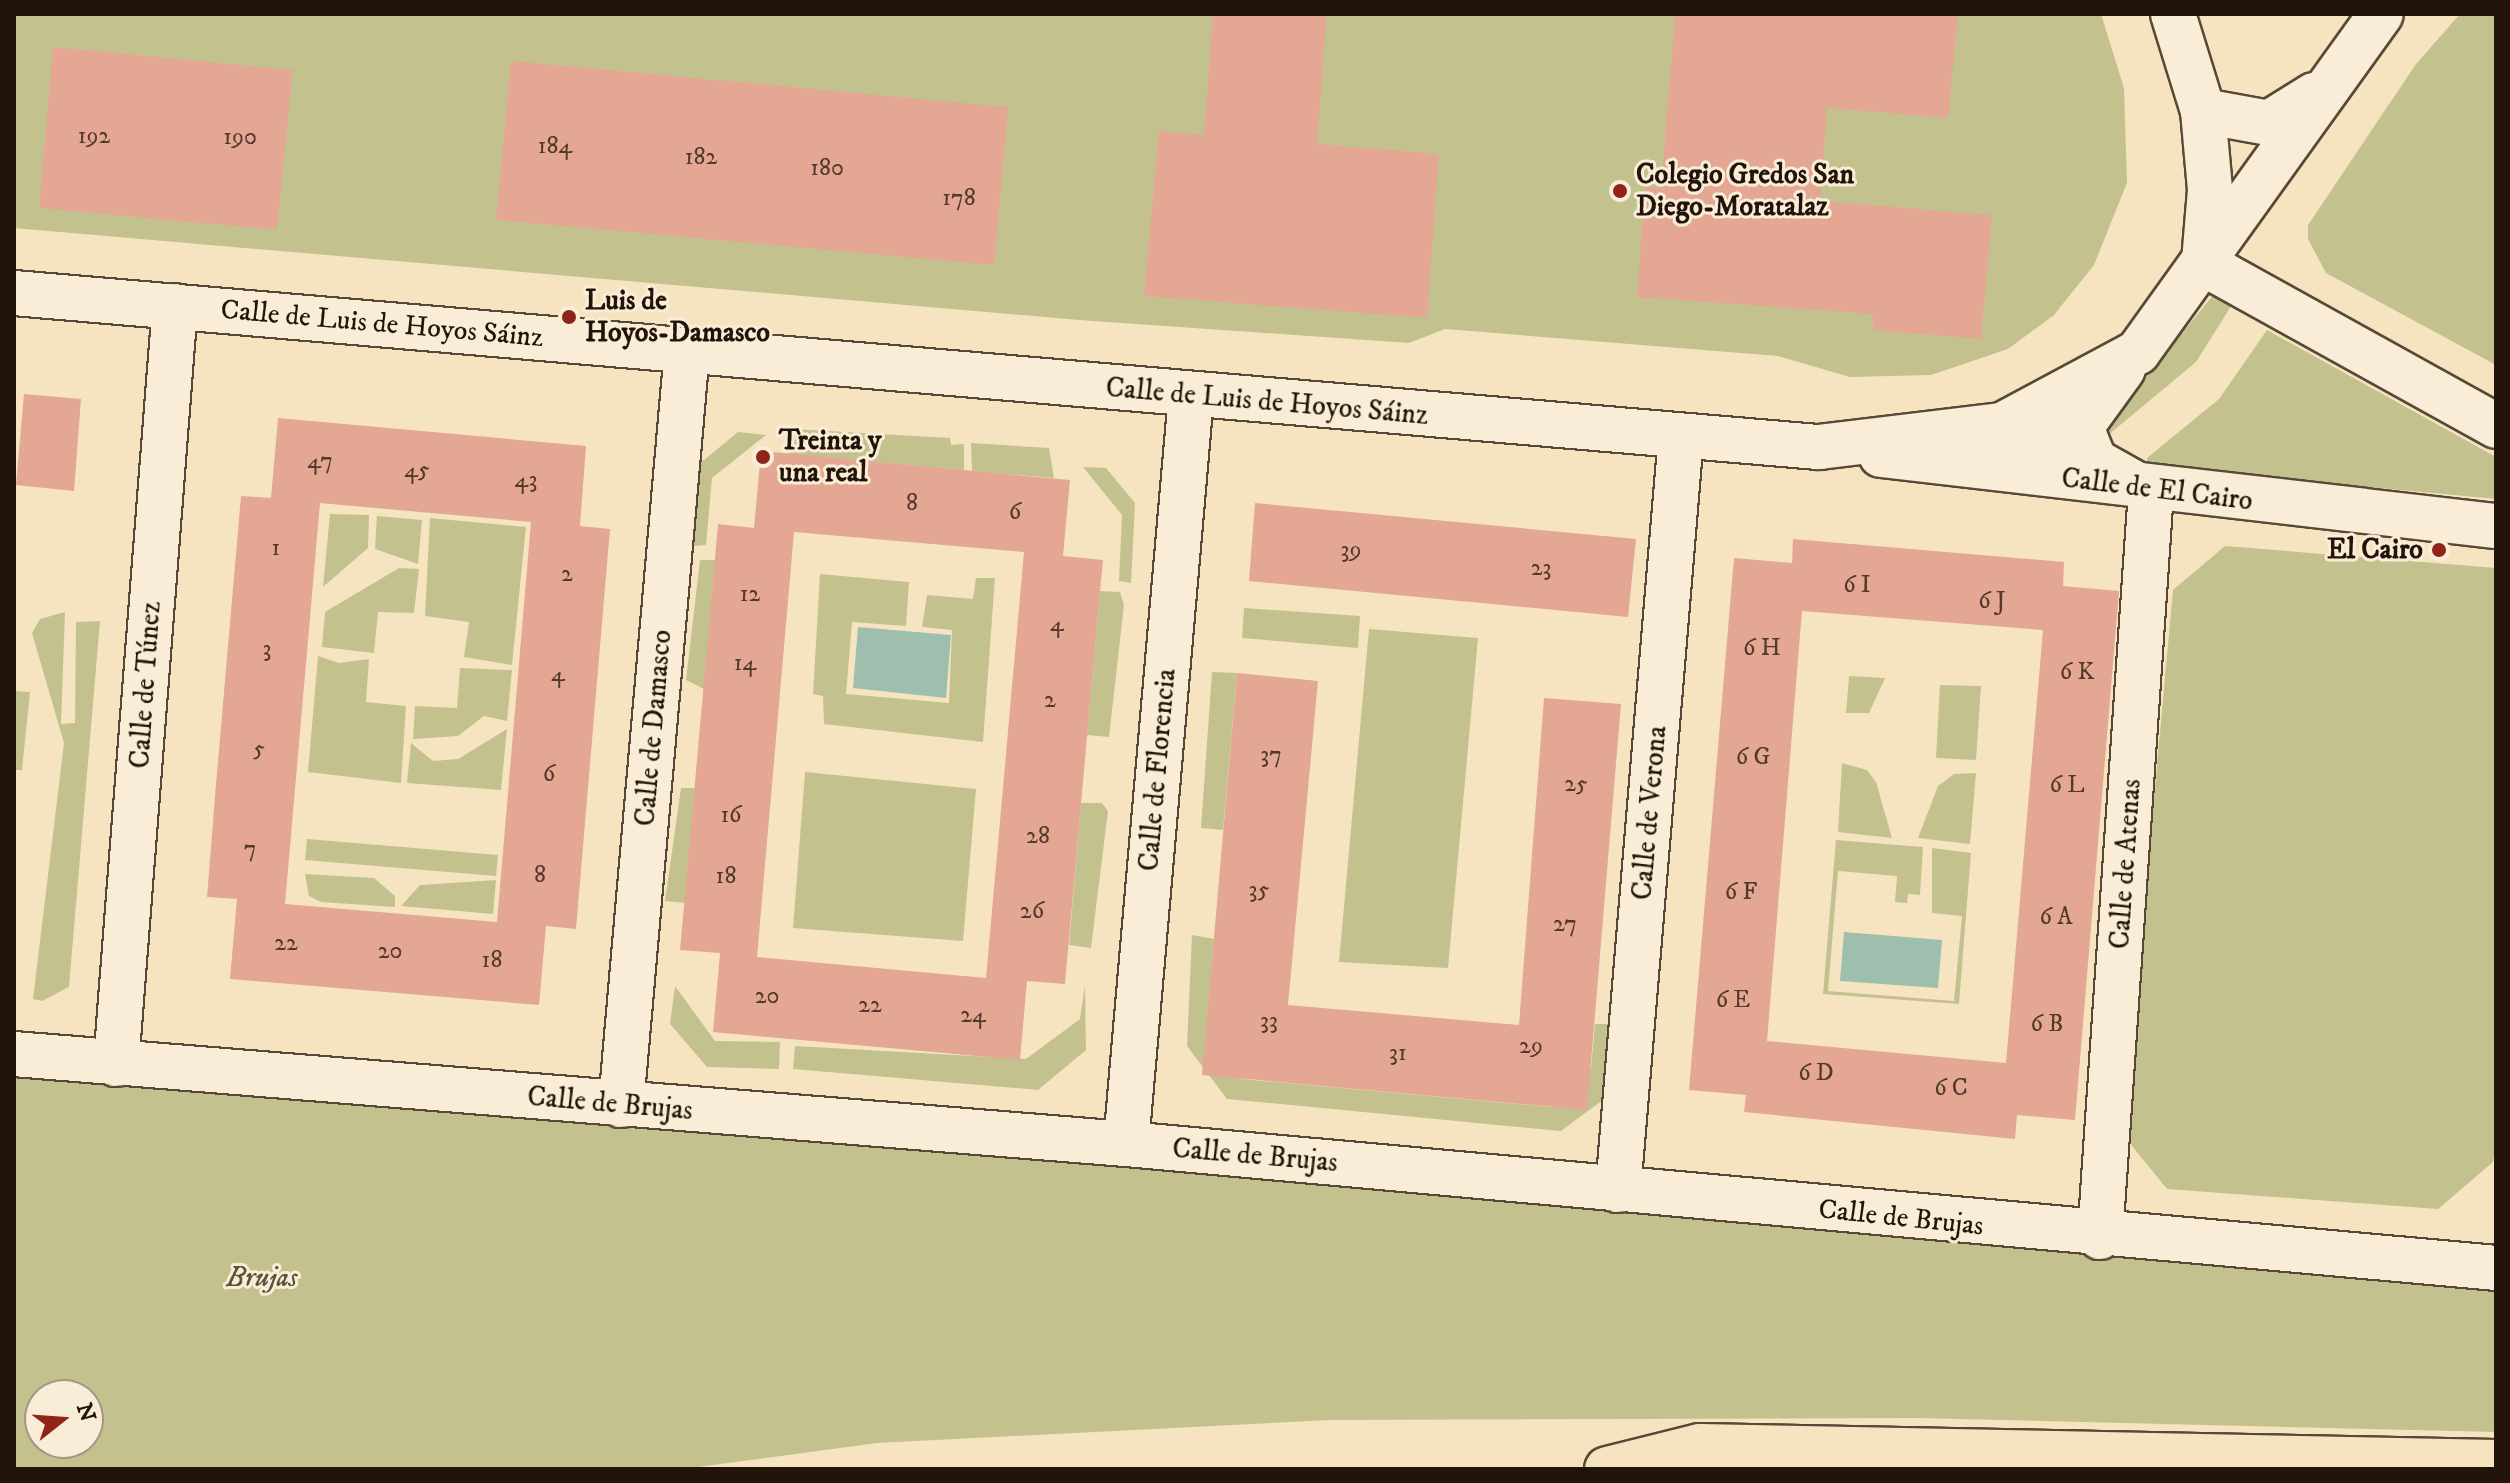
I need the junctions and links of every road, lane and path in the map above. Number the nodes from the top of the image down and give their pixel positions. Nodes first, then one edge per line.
1 (2173, 14) edge
2 (2381, 14) edge
3 (2326, 87) junction
4 (2203, 111) junction
5 (2204, 264) junction
6 (14, 293) edge
7 (175, 306) junction
8 (687, 351) junction
9 (2138, 352) junction
10 (1191, 396) junction
11 (2496, 426) edge
12 (2081, 427) junction
13 (1681, 436) junction
14 (1819, 447) junction
15 (1975, 468) junction
16 (2151, 491) junction
17 (2496, 526) edge
18 (14, 1054) edge
19 (116, 1064) junction
20 (621, 1105) junction
21 (1126, 1144) junction
22 (1618, 1190) junction
23 (2100, 1237) junction
24 (2496, 1268) edge
25 (2496, 1462) edge
26 (1607, 1469) edge

1 - 4 street
2 - 3 street, Calle de Luis de Hoyos Sáinz
3 - 4 street
3 - 5 street, Calle de Luis de Hoyos Sáinz
4 - 5 street
5 - 9 street, Calle de Luis de Hoyos Sáinz
5 - 11 street
6 - 7 street, Calle de Luis de Hoyos Sáinz
7 - 8 street, Calle de Luis de Hoyos Sáinz
7 - 19 street, Calle de Túnez
8 - 10 street, Calle de Luis de Hoyos Sáinz
8 - 20 street, Calle de Damasco
9 - 12 street
9 - 14 street, Calle de Luis de Hoyos Sáinz
10 - 13 street, Calle de Luis de Hoyos Sáinz
10 - 21 street, Calle de Florencia
12 - 15 street
12 - 16 street
13 - 14 street, Calle de Luis de Hoyos Sáinz
13 - 22 street, Calle de Verona
14 - 15 street, Calle de El Cairo
15 - 16 street, Calle de El Cairo
16 - 17 street, Calle de El Cairo
16 - 23 street, Calle de Atenas
18 - 19 street, Calle de Brujas
19 - 20 street, Calle de Brujas
20 - 21 street, Calle de Brujas
21 - 22 street, Calle de Brujas
22 - 23 street, Calle de Brujas
23 - 24 street, Calle de Brujas
25 - 26 highway

